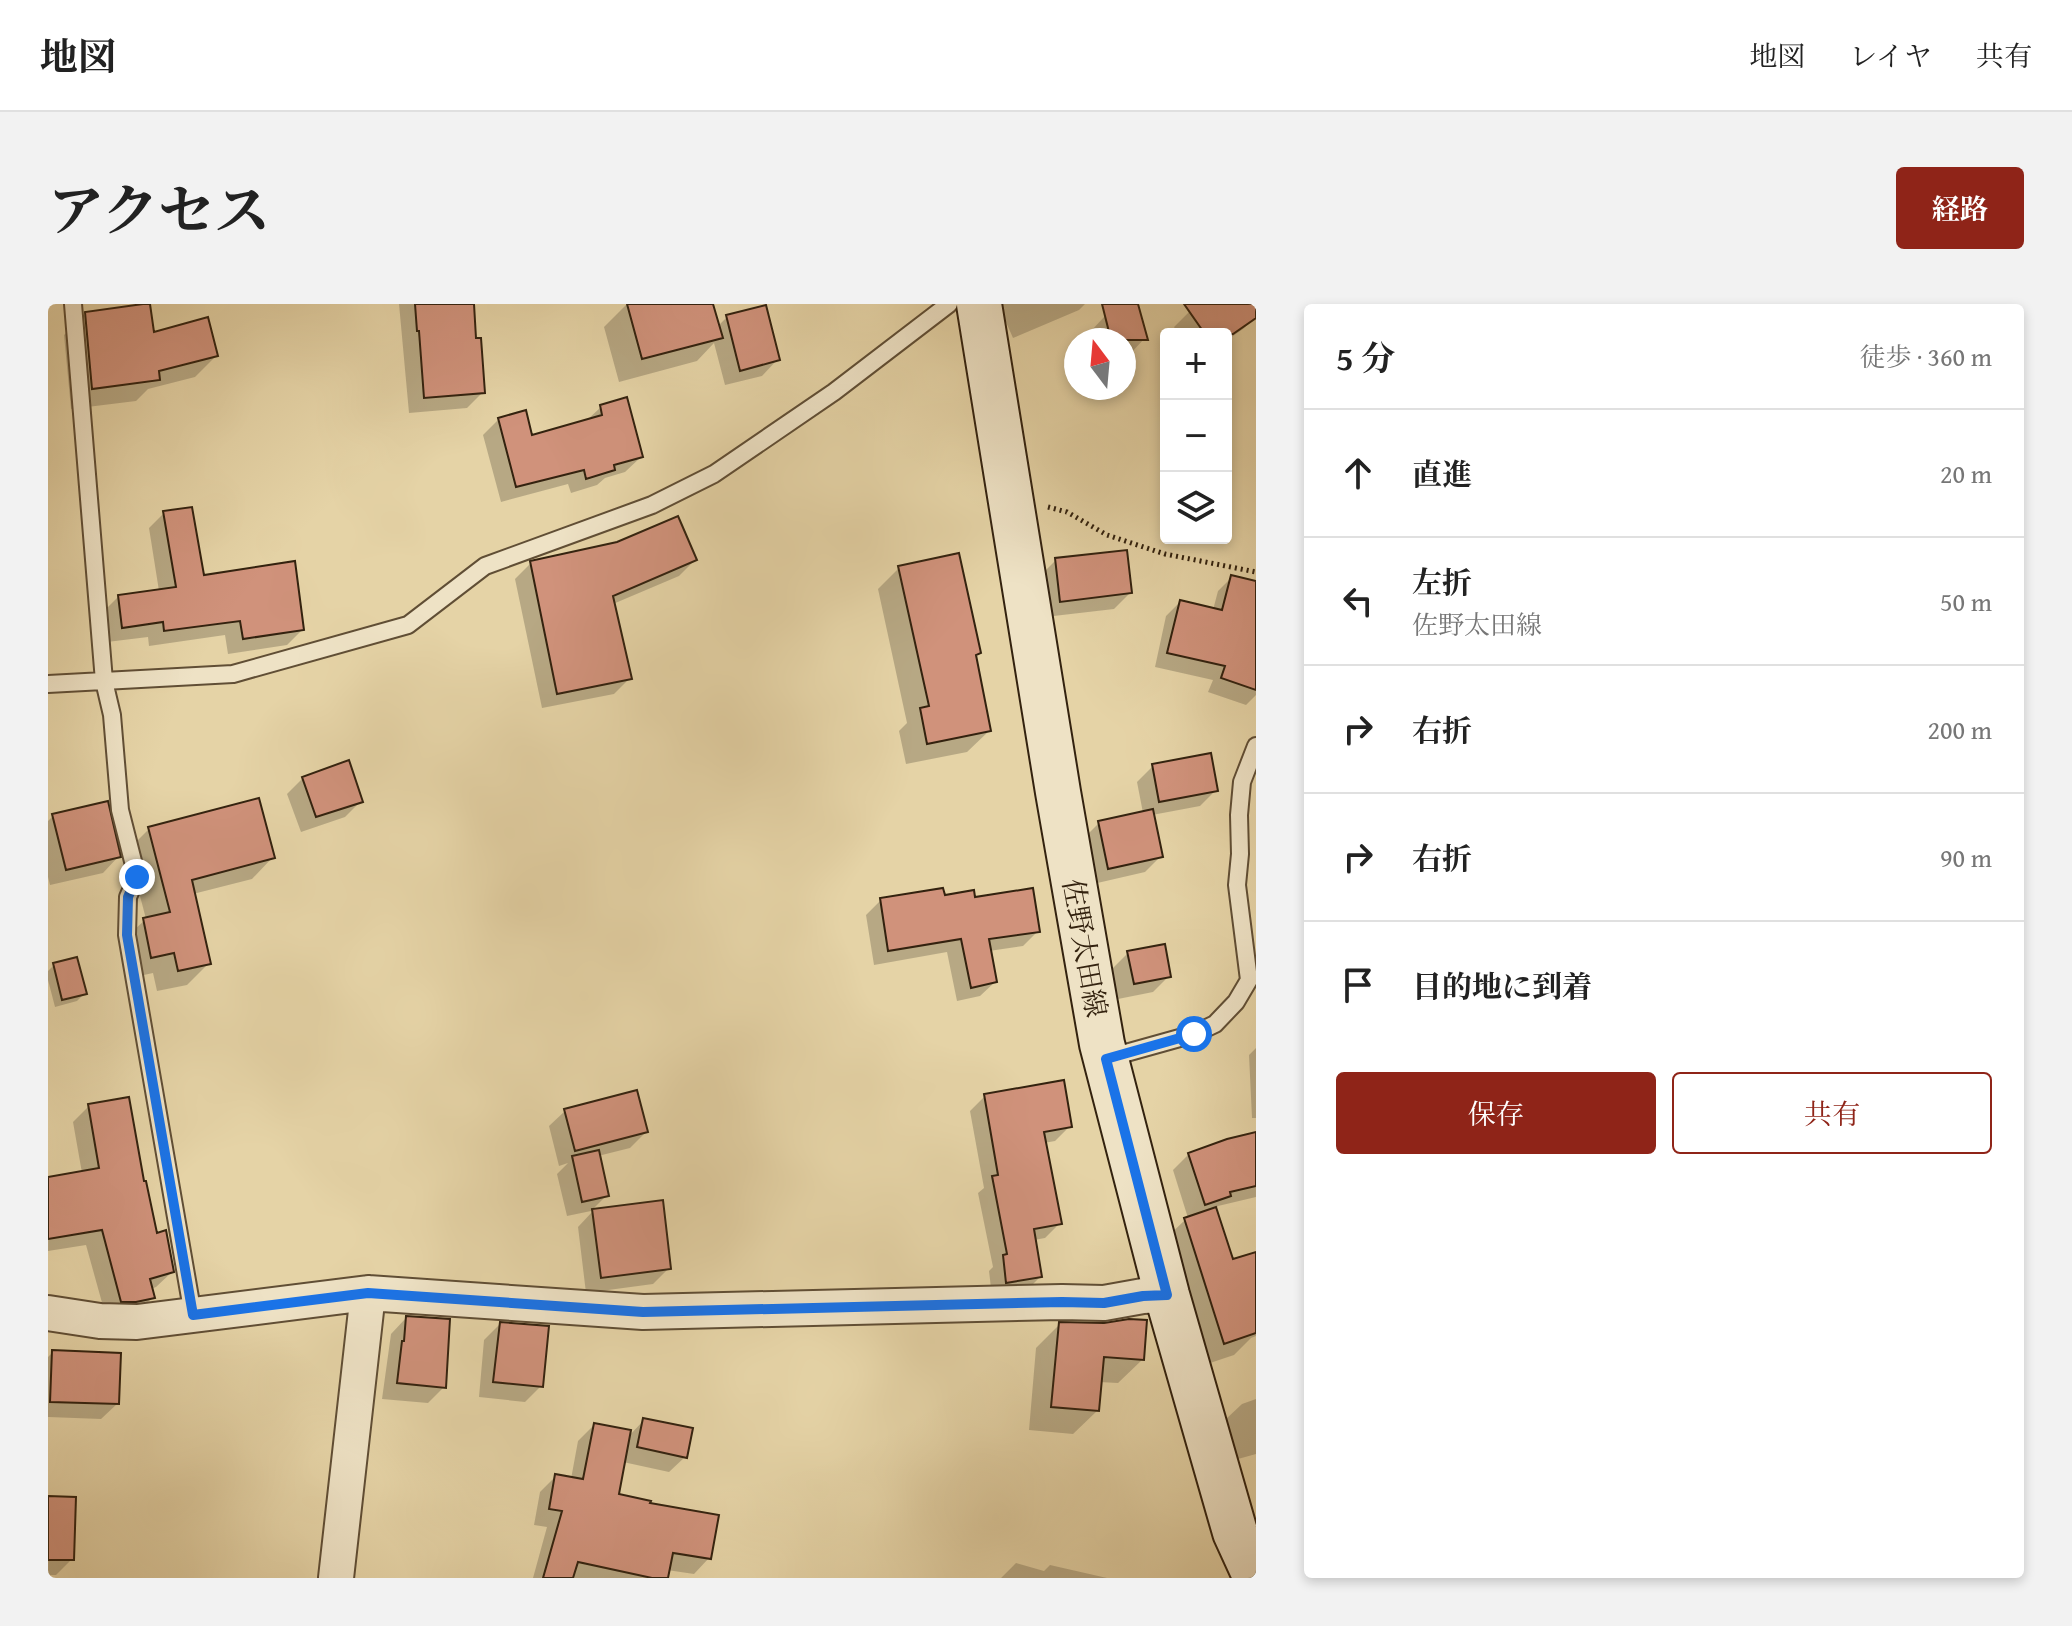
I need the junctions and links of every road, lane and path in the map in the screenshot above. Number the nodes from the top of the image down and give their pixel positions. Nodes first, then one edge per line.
1 (73, 304) edge
2 (949, 304) edge
3 (979, 304) edge
4 (1011, 504) junction
5 (1256, 572) edge
6 (104, 681) junction
7 (48, 684) edge
8 (1256, 746) edge
9 (1106, 1059) junction
10 (368, 1293) junction
11 (1167, 1295) junction
12 (48, 1313) edge
13 (193, 1315) junction
14 (336, 1578) edge
15 (1256, 1578) edge

1 - 6 lane
2 - 6 lane
3 - 4 main road, 佐野太田線
4 - 5 path
4 - 9 main road, 佐野太田線
6 - 7 lane
6 - 13 lane
8 - 9 lane
9 - 11 main road, 佐野太田線
10 - 11 street
10 - 13 street
10 - 14 street
11 - 15 main road, 佐野太田線
12 - 13 street

